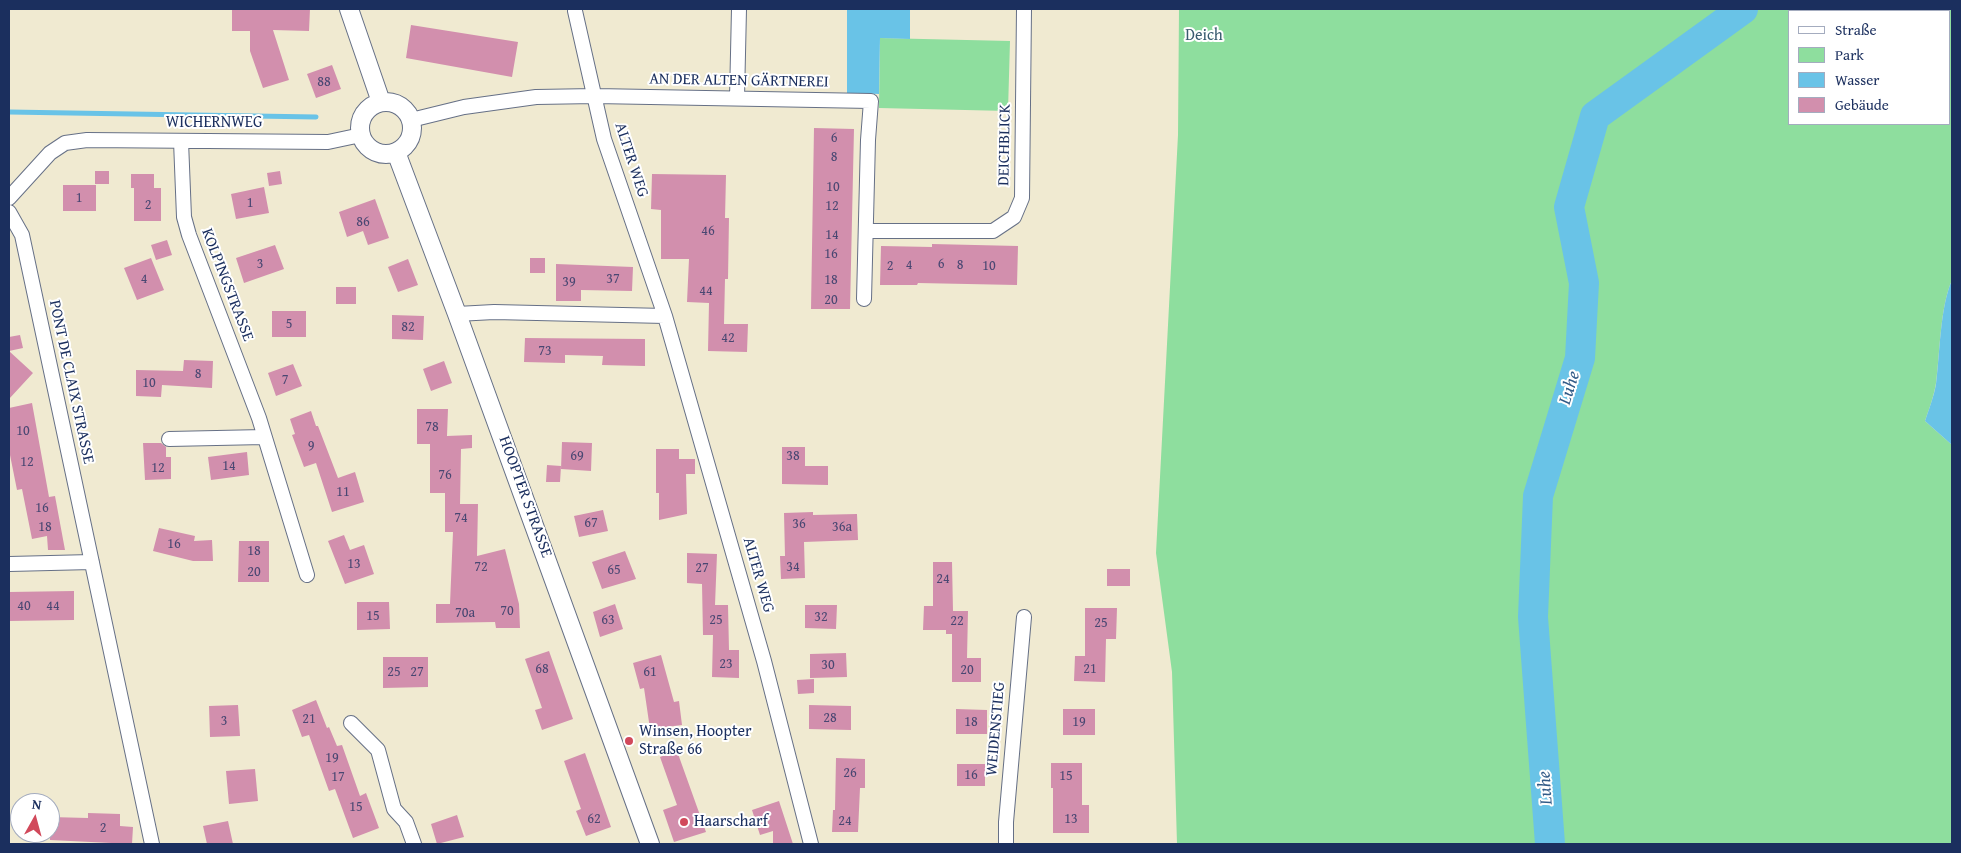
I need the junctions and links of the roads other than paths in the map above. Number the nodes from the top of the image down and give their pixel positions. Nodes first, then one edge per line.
1 (349, 9) edge
2 (739, 9) edge
3 (1024, 9) edge
4 (576, 11) dead end
5 (595, 96) junction
6 (737, 98) junction
7 (381, 102) junction
8 (411, 120) junction
9 (361, 135) junction
10 (181, 141) junction
11 (396, 152) junction
12 (9, 198) edge
13 (9, 212) edge
14 (866, 230) junction
15 (864, 299) dead end
16 (458, 314) junction
17 (665, 316) junction
18 (264, 437) junction
19 (168, 439) dead end
20 (92, 562) junction
21 (9, 564) edge
22 (307, 575) dead end
23 (1024, 617) dead end
24 (351, 723) dead end
25 (152, 844) edge
26 (414, 844) edge
27 (650, 844) edge
28 (811, 844) edge
29 (1006, 844) edge

1 - 7 street
2 - 6 street
3 - 14 street, DEICHBLICK
4 - 5 street, ALTER WEG
5 - 6 street, AN DER ALTEN GÄRTNEREI
5 - 8 street, AN DER ALTEN GÄRTNEREI
5 - 17 street, ALTER WEG
6 - 14 street, AN DER ALTEN GÄRTNEREI
7 - 8 street
7 - 9 street
8 - 11 street
9 - 10 street, WICHERNWEG
9 - 11 street
10 - 12 street, WICHERNWEG
10 - 18 street, KOLPINGSTRASSE
11 - 16 street, HOOPTER STRASSE
13 - 20 street, PONT DE CLAIX STRASSE
14 - 15 street, AN DER ALTEN GÄRTNEREI
16 - 17 street
16 - 27 street, HOOPTER STRASSE
17 - 28 street, ALTER WEG
18 - 19 street
18 - 22 street, KOLPINGSTRASSE
20 - 21 street
20 - 25 street, PONT DE CLAIX STRASSE
23 - 29 street, WEIDENSTIEG
24 - 26 street

